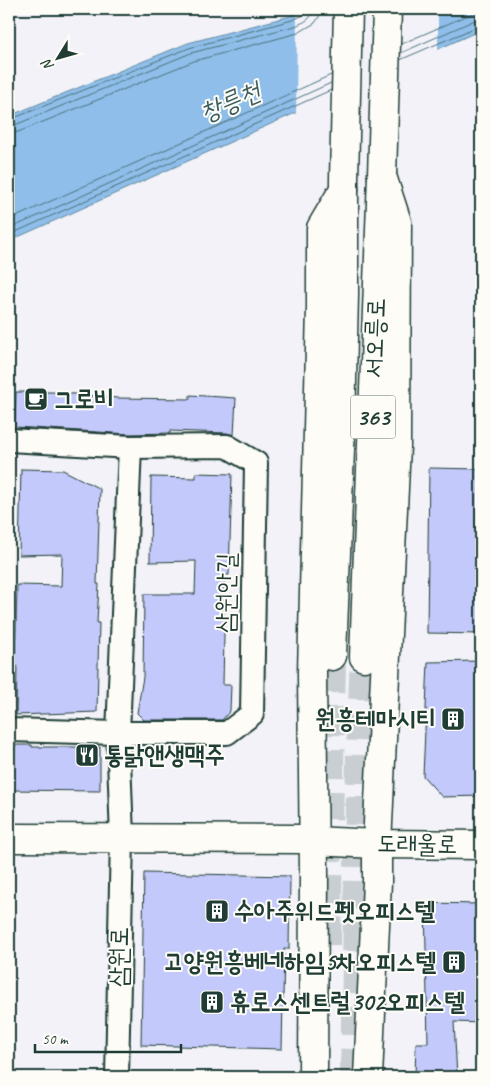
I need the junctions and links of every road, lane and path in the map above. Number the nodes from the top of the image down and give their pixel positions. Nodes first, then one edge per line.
1 (348, 9) edge
2 (387, 9) edge
3 (382, 172) junction
4 (344, 184) junction
5 (9, 440) edge
6 (130, 447) junction
7 (332, 656) tunnel mouth
8 (364, 658) tunnel mouth
9 (9, 730) edge
10 (118, 733) junction
11 (122, 837) junction
12 (9, 838) edge
13 (312, 841) junction
14 (364, 844) junction
15 (481, 845) edge
16 (117, 1077) edge
17 (313, 1077) edge
18 (368, 1077) edge

1 - 4 main road, 363
2 - 3 main road, 363
3 - 8 main road, 서오릉로 / 363
3 - 14 main road
4 - 7 main road, 서오릉로 / 363
4 - 13 main road
5 - 6 street, 삼원안길
6 - 10 street
6 - 10 street, 삼원안길
9 - 10 street, 삼원안길
10 - 11 street
11 - 12 main road
11 - 13 main road
11 - 16 street, 삼원로
13 - 14 main road
13 - 17 main road
14 - 15 main road, 도래울로
14 - 18 main road

